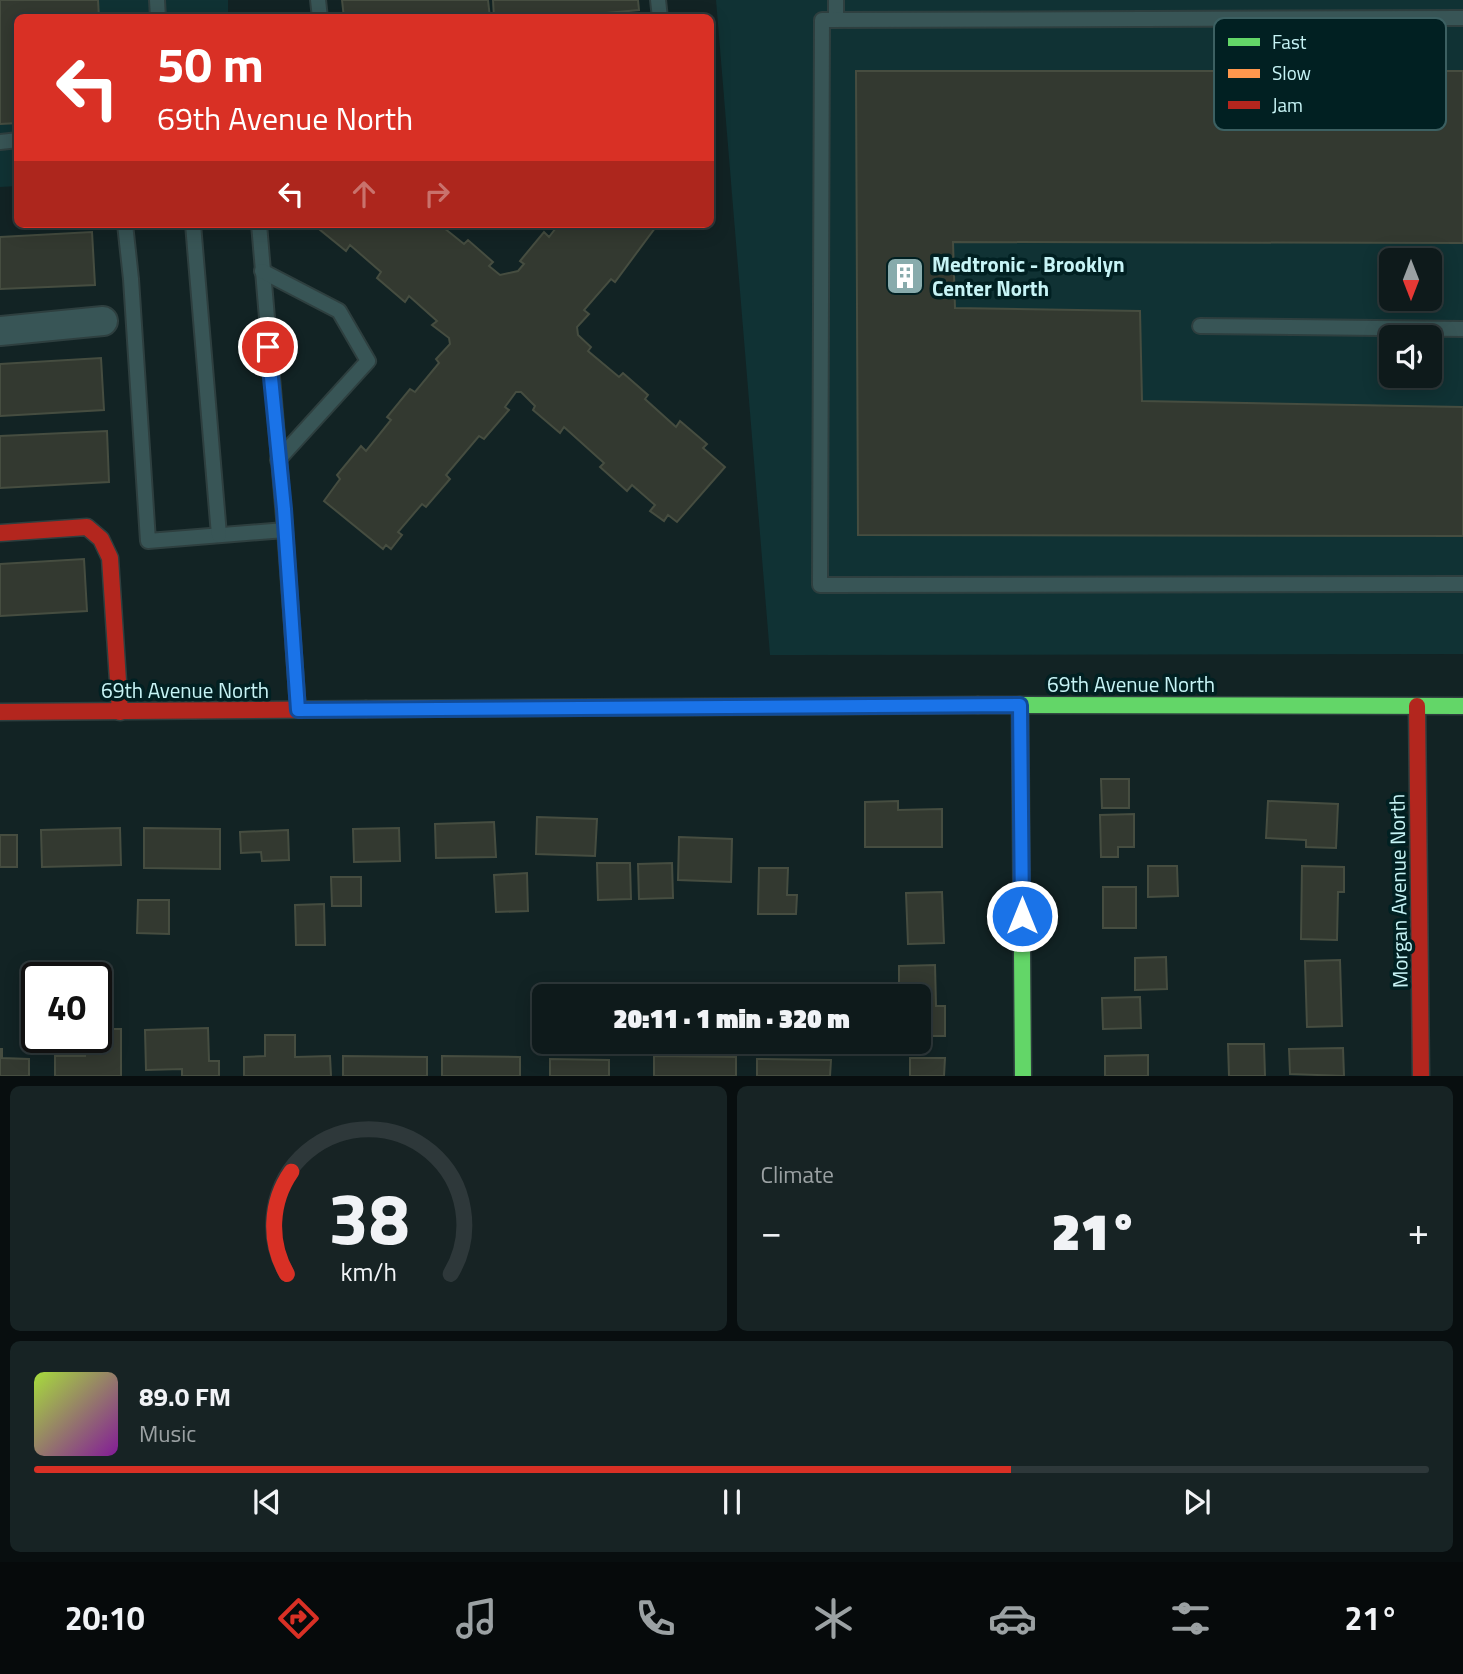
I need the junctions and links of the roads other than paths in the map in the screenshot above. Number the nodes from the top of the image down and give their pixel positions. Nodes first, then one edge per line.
1 (836, 0) edge
2 (1214, 19) edge
3 (836, 20) junction
4 (125, 228) edge
5 (193, 228) edge
6 (259, 228) edge
7 (262, 271) junction
8 (103, 321) dead end
9 (1200, 326) dead end
10 (1463, 329) edge
11 (0, 331) edge
12 (278, 460) junction
13 (285, 530) junction
14 (0, 533) edge
15 (219, 535) junction
16 (1463, 584) edge
17 (1020, 705) junction
18 (1417, 706) junction
19 (1463, 706) edge
20 (298, 710) junction
21 (0, 712) edge
22 (120, 712) junction
23 (1023, 1076) edge
24 (1421, 1076) edge

1 - 3 lane
2 - 3 lane
3 - 16 lane
4 - 15 lane
5 - 15 lane
6 - 7 lane
7 - 12 lane
7 - 12 lane
8 - 11 street
9 - 10 lane
12 - 13 lane
13 - 15 lane
13 - 20 lane
14 - 22 street
17 - 18 street, 69th Avenue North
17 - 20 street, 69th Avenue North
17 - 23 street
18 - 19 street, 69th Avenue North
18 - 24 street, Morgan Avenue North
20 - 22 street, 69th Avenue North
21 - 22 street, 69th Avenue North

